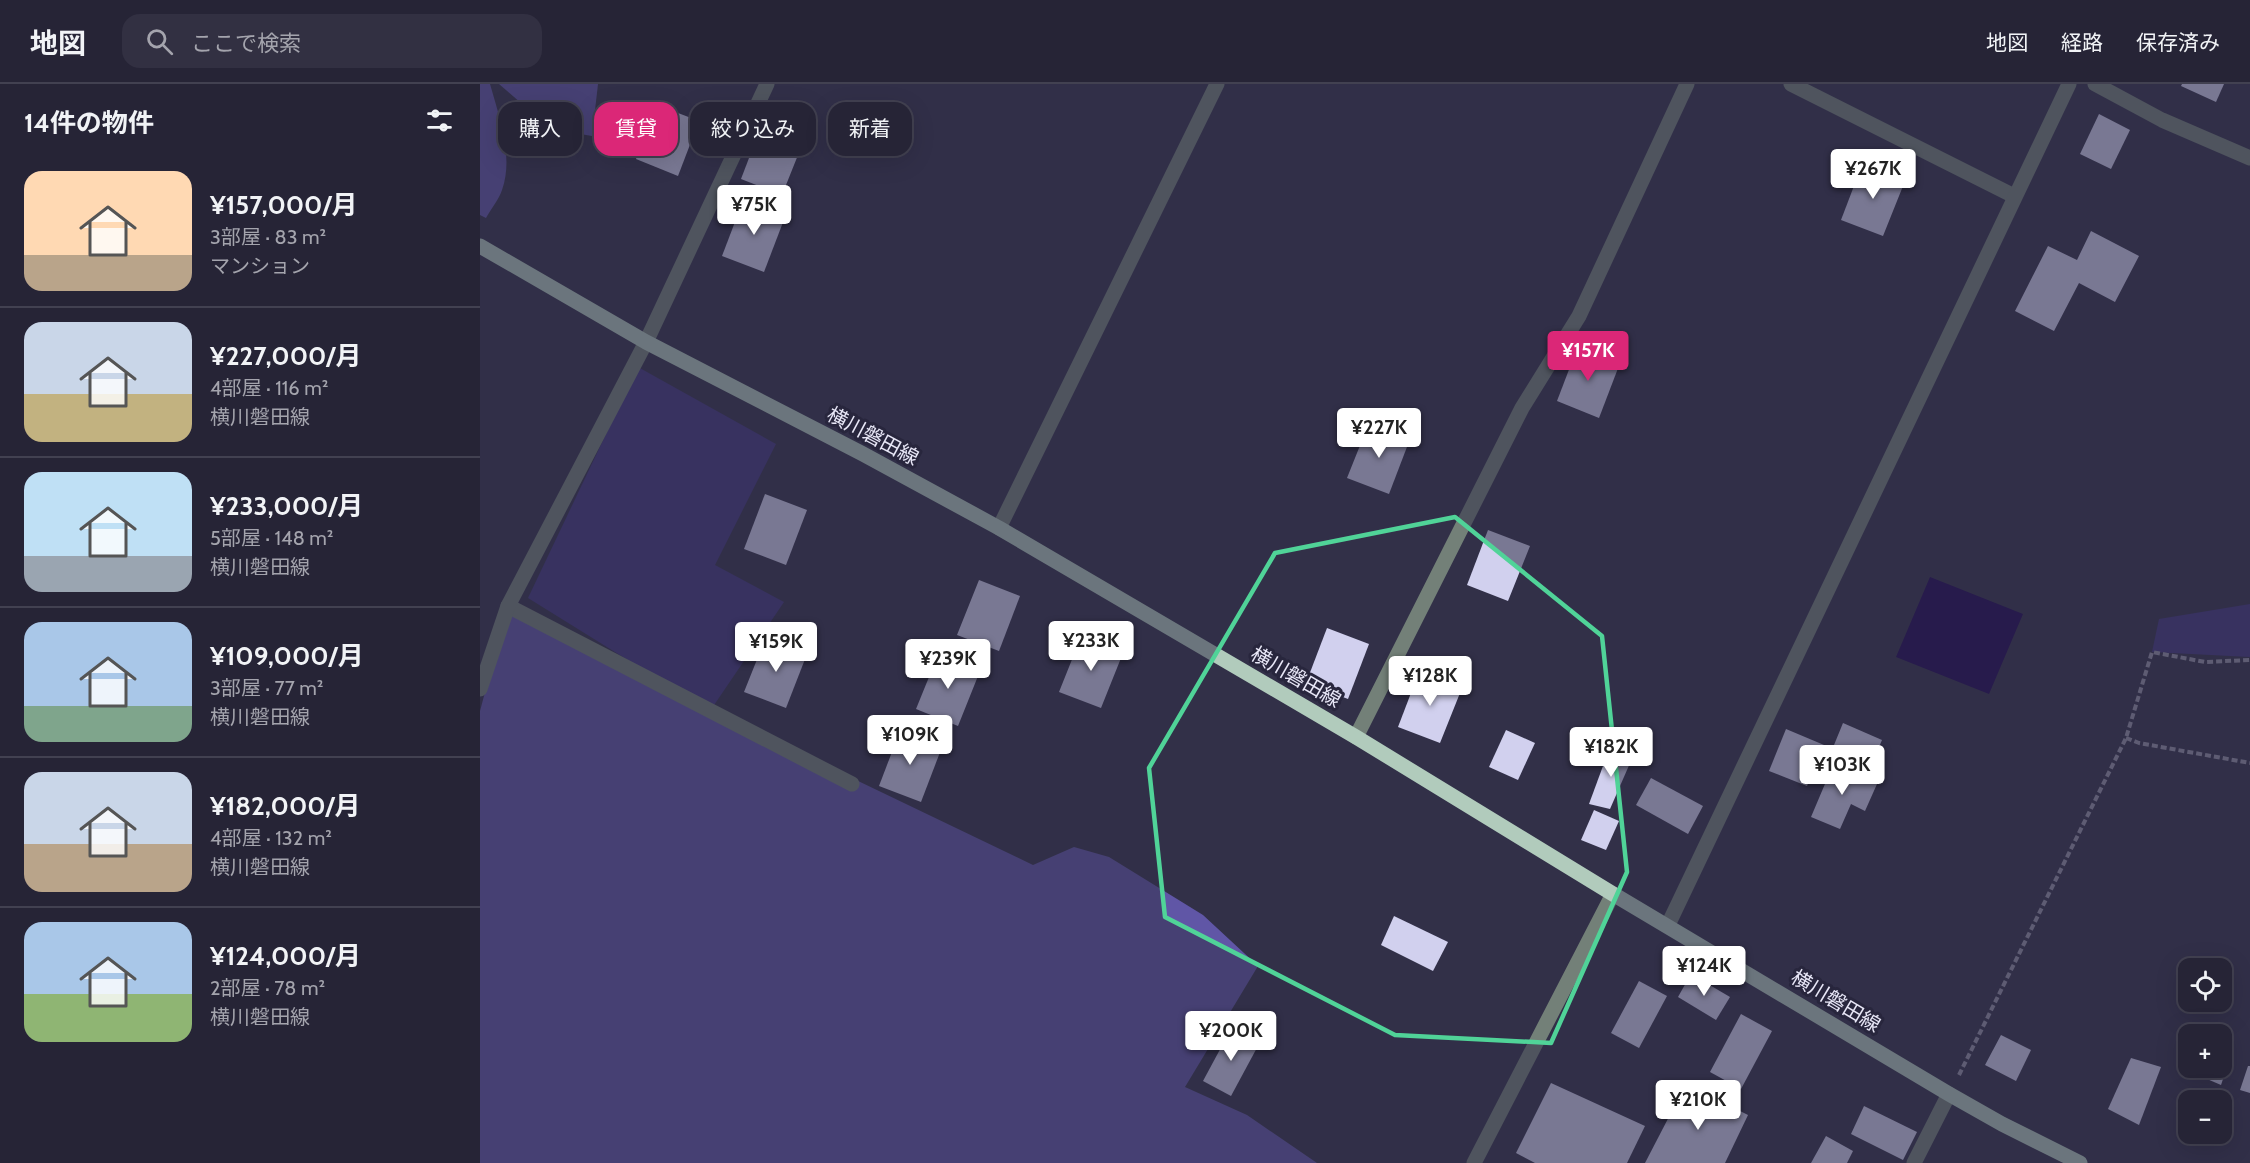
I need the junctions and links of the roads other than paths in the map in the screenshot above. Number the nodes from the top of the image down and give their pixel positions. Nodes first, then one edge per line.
1 (766, 84) edge
2 (1217, 84) edge
3 (1687, 84) edge
4 (1791, 84) edge
5 (2068, 84) edge
6 (2095, 84) edge
7 (2250, 158) edge
8 (2014, 196) junction
9 (480, 246) edge
10 (646, 342) junction
11 (999, 528) junction
12 (508, 606) junction
13 (480, 689) edge
14 (1356, 737) junction
15 (852, 784) dead end
16 (1613, 894) junction
17 (1668, 925) junction
18 (1949, 1094) junction
19 (1474, 1163) edge
20 (1914, 1163) edge
21 (2080, 1163) edge

1 - 10 street
2 - 11 street
3 - 14 street
4 - 8 street
5 - 8 street
6 - 7 street
8 - 17 street
9 - 10 main road, 横川磐田線
10 - 11 main road, 横川磐田線
10 - 12 street
11 - 14 main road, 横川磐田線
12 - 13 street
12 - 15 street
14 - 16 main road, 横川磐田線
16 - 17 main road, 横川磐田線
16 - 19 street
17 - 18 main road, 横川磐田線
18 - 20 street
18 - 21 main road, 横川磐田線

